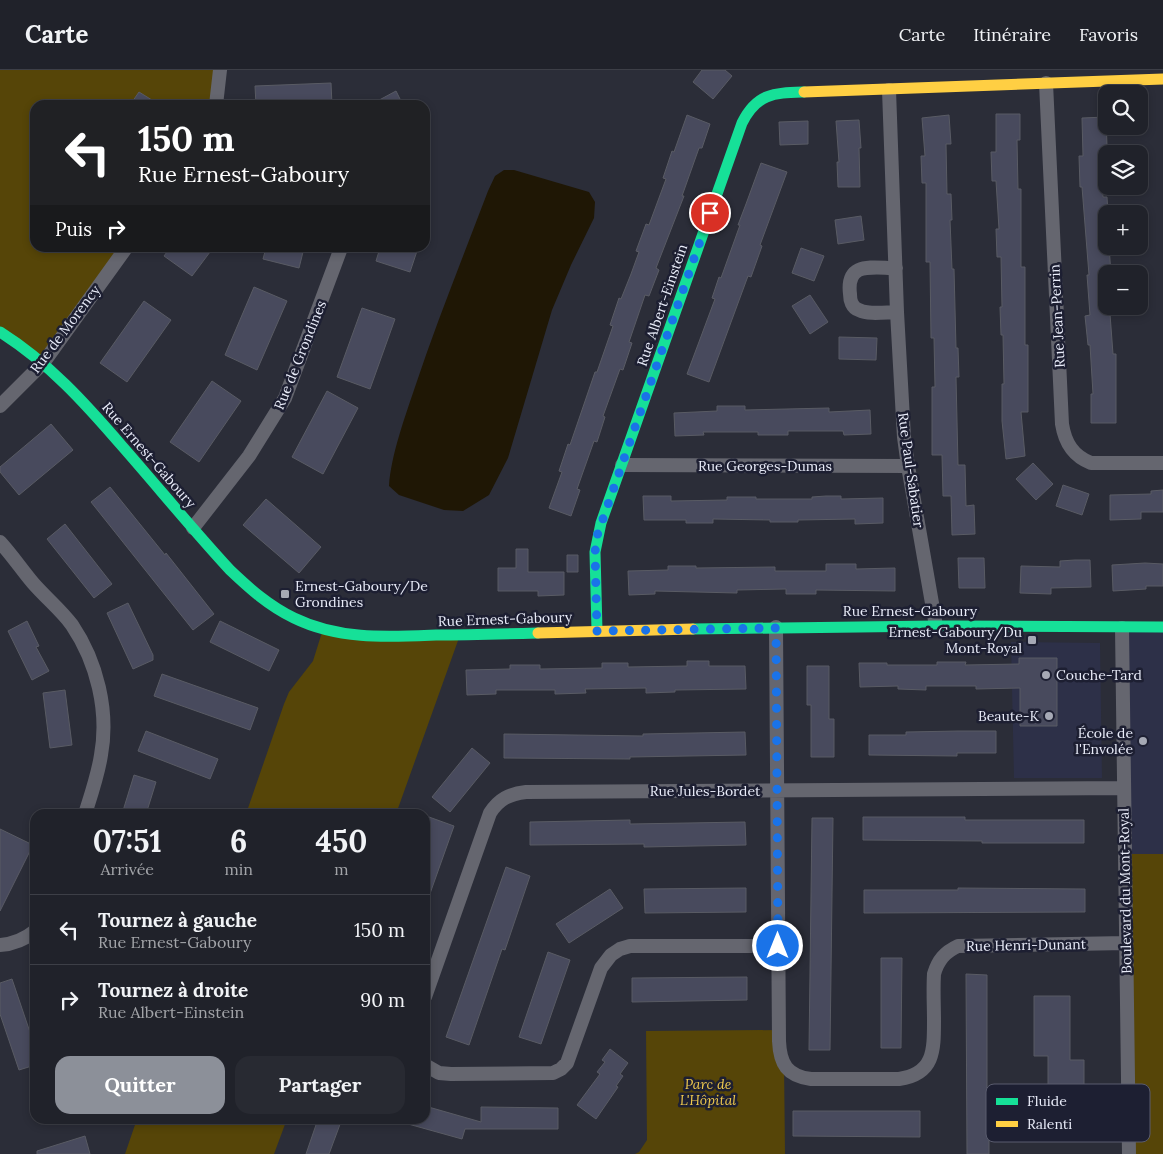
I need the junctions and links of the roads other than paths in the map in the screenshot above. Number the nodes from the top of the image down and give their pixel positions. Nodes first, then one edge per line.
1 (220, 70) edge
2 (1163, 78) edge
3 (1046, 83) junction
4 (889, 90) junction
5 (217, 100) edge
6 (123, 252) edge
7 (340, 252) edge
8 (896, 268) junction
9 (897, 312) junction
10 (0, 332) edge
11 (44, 362) junction
12 (0, 406) edge
13 (1163, 463) edge
14 (622, 465) junction
15 (908, 466) junction
16 (193, 528) junction
17 (0, 542) edge
18 (936, 626) junction
19 (1163, 627) edge
20 (776, 628) junction
21 (1122, 628) junction
22 (597, 631) junction
23 (1124, 788) junction
24 (776, 790) junction
25 (87, 809) edge
26 (30, 935) edge
27 (1126, 943) junction
28 (0, 945) edge
29 (778, 946) junction
30 (430, 984) edge
31 (430, 1068) edge
32 (1128, 1084) edge

1 - 5 street
2 - 3 street, Rue Albert-Einstein
3 - 4 street, Rue Albert-Einstein
3 - 13 street, Rue Jean-Perrin
4 - 8 street, Rue Paul-Sabatier
4 - 14 street, Rue Albert-Einstein
6 - 11 street, Rue de Morency
7 - 16 street, Rue de Grondines
8 - 9 street, Rue Paul-Sabatier
8 - 9 street
9 - 15 street, Rue Paul-Sabatier
10 - 11 street, Rue Ernest-Gaboury
11 - 12 street, Rue de Morency
11 - 16 street, Rue Ernest-Gaboury
14 - 15 street, Rue Georges-Dumas
14 - 22 street, Rue Albert-Einstein
15 - 18 street, Rue Paul-Sabatier
16 - 22 street, Rue Ernest-Gaboury
17 - 25 street
18 - 20 street, Rue Ernest-Gaboury
18 - 21 street, Rue Ernest-Gaboury
19 - 21 street, Rue Ernest-Gaboury
20 - 22 street, Rue Ernest-Gaboury
20 - 24 street, Rue Henri-Dunant
21 - 23 street, Boulevard du Mont-Royal
23 - 24 street, Rue Jules-Bordet
23 - 27 street, Boulevard du Mont-Royal
24 - 29 street, Rue Henri-Dunant
24 - 30 street, Rue Jules-Bordet
26 - 28 street
27 - 29 street, Rue Henri-Dunant
27 - 32 street, Boulevard du Mont-Royal
29 - 31 street

